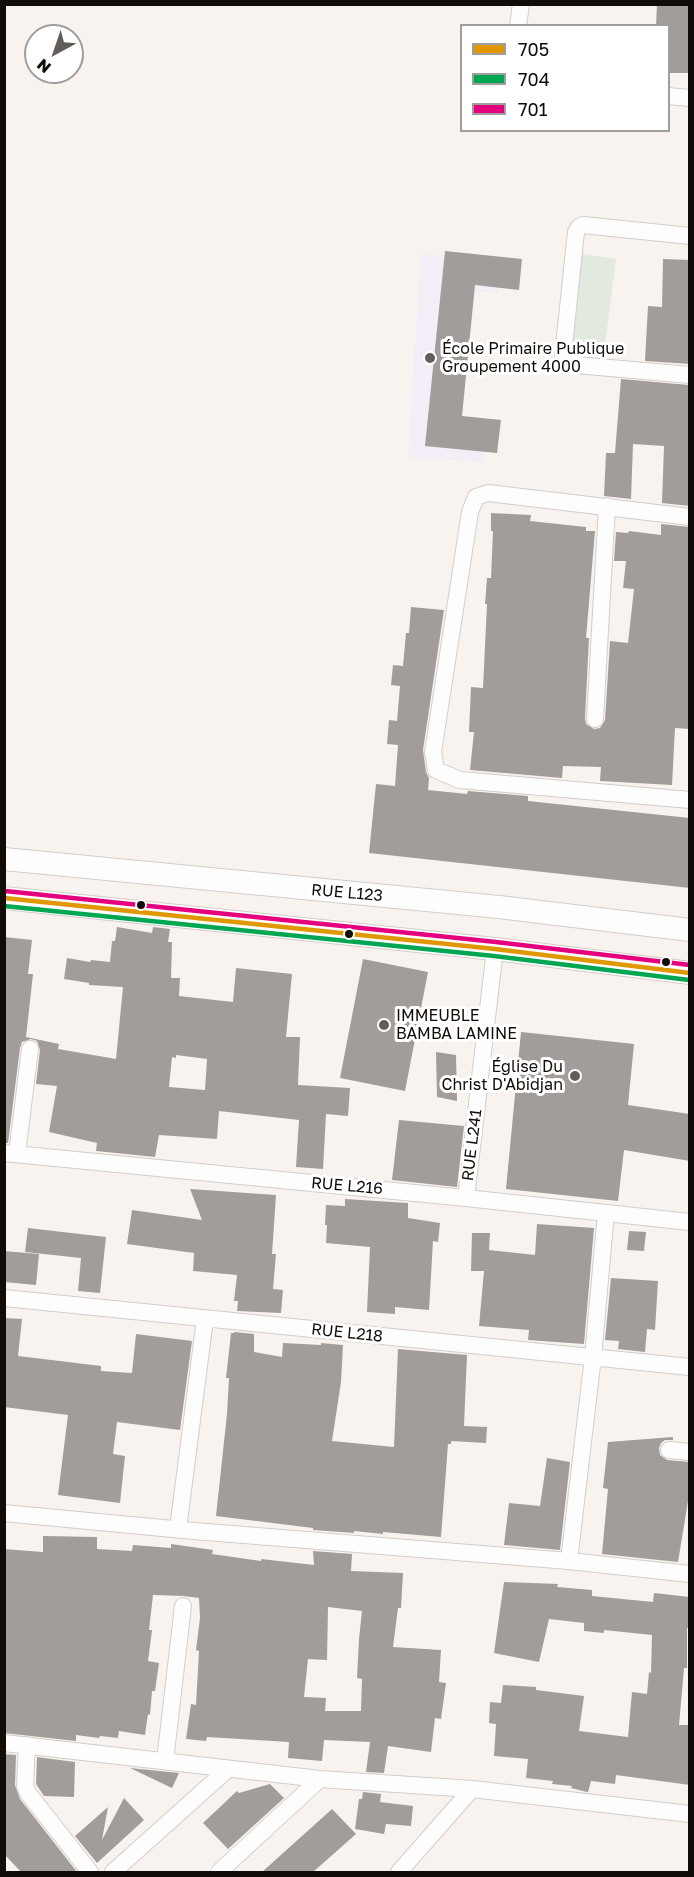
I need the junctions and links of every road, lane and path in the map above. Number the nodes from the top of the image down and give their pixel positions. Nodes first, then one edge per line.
1 (521, 4) edge
2 (518, 24) edge
3 (670, 96) edge
4 (690, 98) edge
5 (690, 236) edge
6 (690, 375) edge
7 (607, 506) junction
8 (690, 517) edge
9 (595, 719) dead end
10 (690, 800) edge
11 (4, 859) edge
12 (4, 898) edge
13 (690, 930) edge
14 (495, 949) junction
15 (690, 973) edge
16 (30, 1048) dead end
17 (11, 1154) edge
18 (466, 1198) junction
19 (606, 1213) junction
20 (690, 1222) edge
21 (4, 1298) edge
22 (205, 1319) junction
23 (593, 1357) junction
24 (690, 1367) edge
25 (669, 1450) dead end
26 (690, 1452) edge
27 (4, 1513) edge
28 (178, 1529) junction
29 (569, 1561) junction
30 (690, 1574) edge
31 (183, 1606) dead end
32 (4, 1743) edge
33 (27, 1745) junction
34 (165, 1761) junction
35 (228, 1769) junction
36 (320, 1779) junction
37 (472, 1789) junction
38 (690, 1814) edge
39 (90, 1872) edge
40 (113, 1872) edge
41 (219, 1872) edge
42 (399, 1872) edge

1 - 2 street
3 - 4 street
5 - 6 street
7 - 8 street
7 - 9 street
7 - 10 street
11 - 13 main road, RUE L123
12 - 14 main road
14 - 15 main road
14 - 18 street, RUE L241
16 - 17 street
17 - 18 street, RUE L216
18 - 19 street, RUE L216
19 - 20 street, RUE L216
19 - 23 street
21 - 22 street, RUE L218
22 - 23 street, RUE L218
22 - 28 street
23 - 24 street, RUE L218
23 - 29 street
25 - 26 street
27 - 28 street
28 - 29 street
29 - 30 street
31 - 34 street
32 - 33 street
33 - 34 street
33 - 39 street
34 - 35 street
35 - 36 street
35 - 40 street
36 - 37 street
36 - 41 street
37 - 38 street
37 - 42 street

